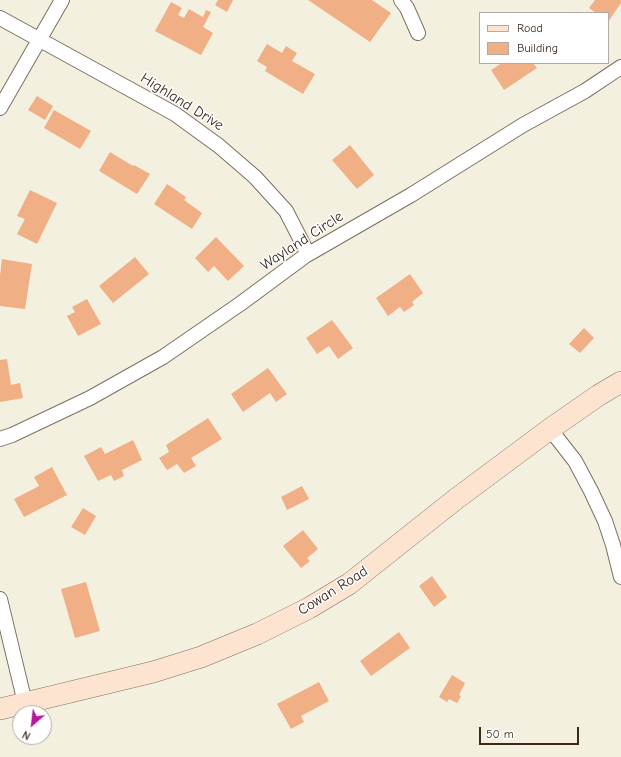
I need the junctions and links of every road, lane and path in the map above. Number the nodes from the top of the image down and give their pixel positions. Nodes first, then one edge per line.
1 (62, 0) edge
2 (401, 0) edge
3 (0, 18) edge
4 (418, 33) dead end
5 (39, 40) junction
6 (621, 67) edge
7 (0, 108) edge
8 (305, 256) junction
9 (621, 382) edge
10 (550, 429) junction
11 (0, 439) edge
12 (621, 577) edge
13 (0, 598) edge
14 (24, 703) junction
15 (0, 709) edge

1 - 5 street
2 - 4 street
3 - 5 street, Highland Drive
5 - 7 street
5 - 8 street, Highland Drive
6 - 8 street, Wayland Circle
8 - 11 street, Wayland Circle
9 - 10 main road, Cowan Road
10 - 12 street
10 - 14 main road, Cowan Road
13 - 14 street
14 - 15 main road, Cowan Road

